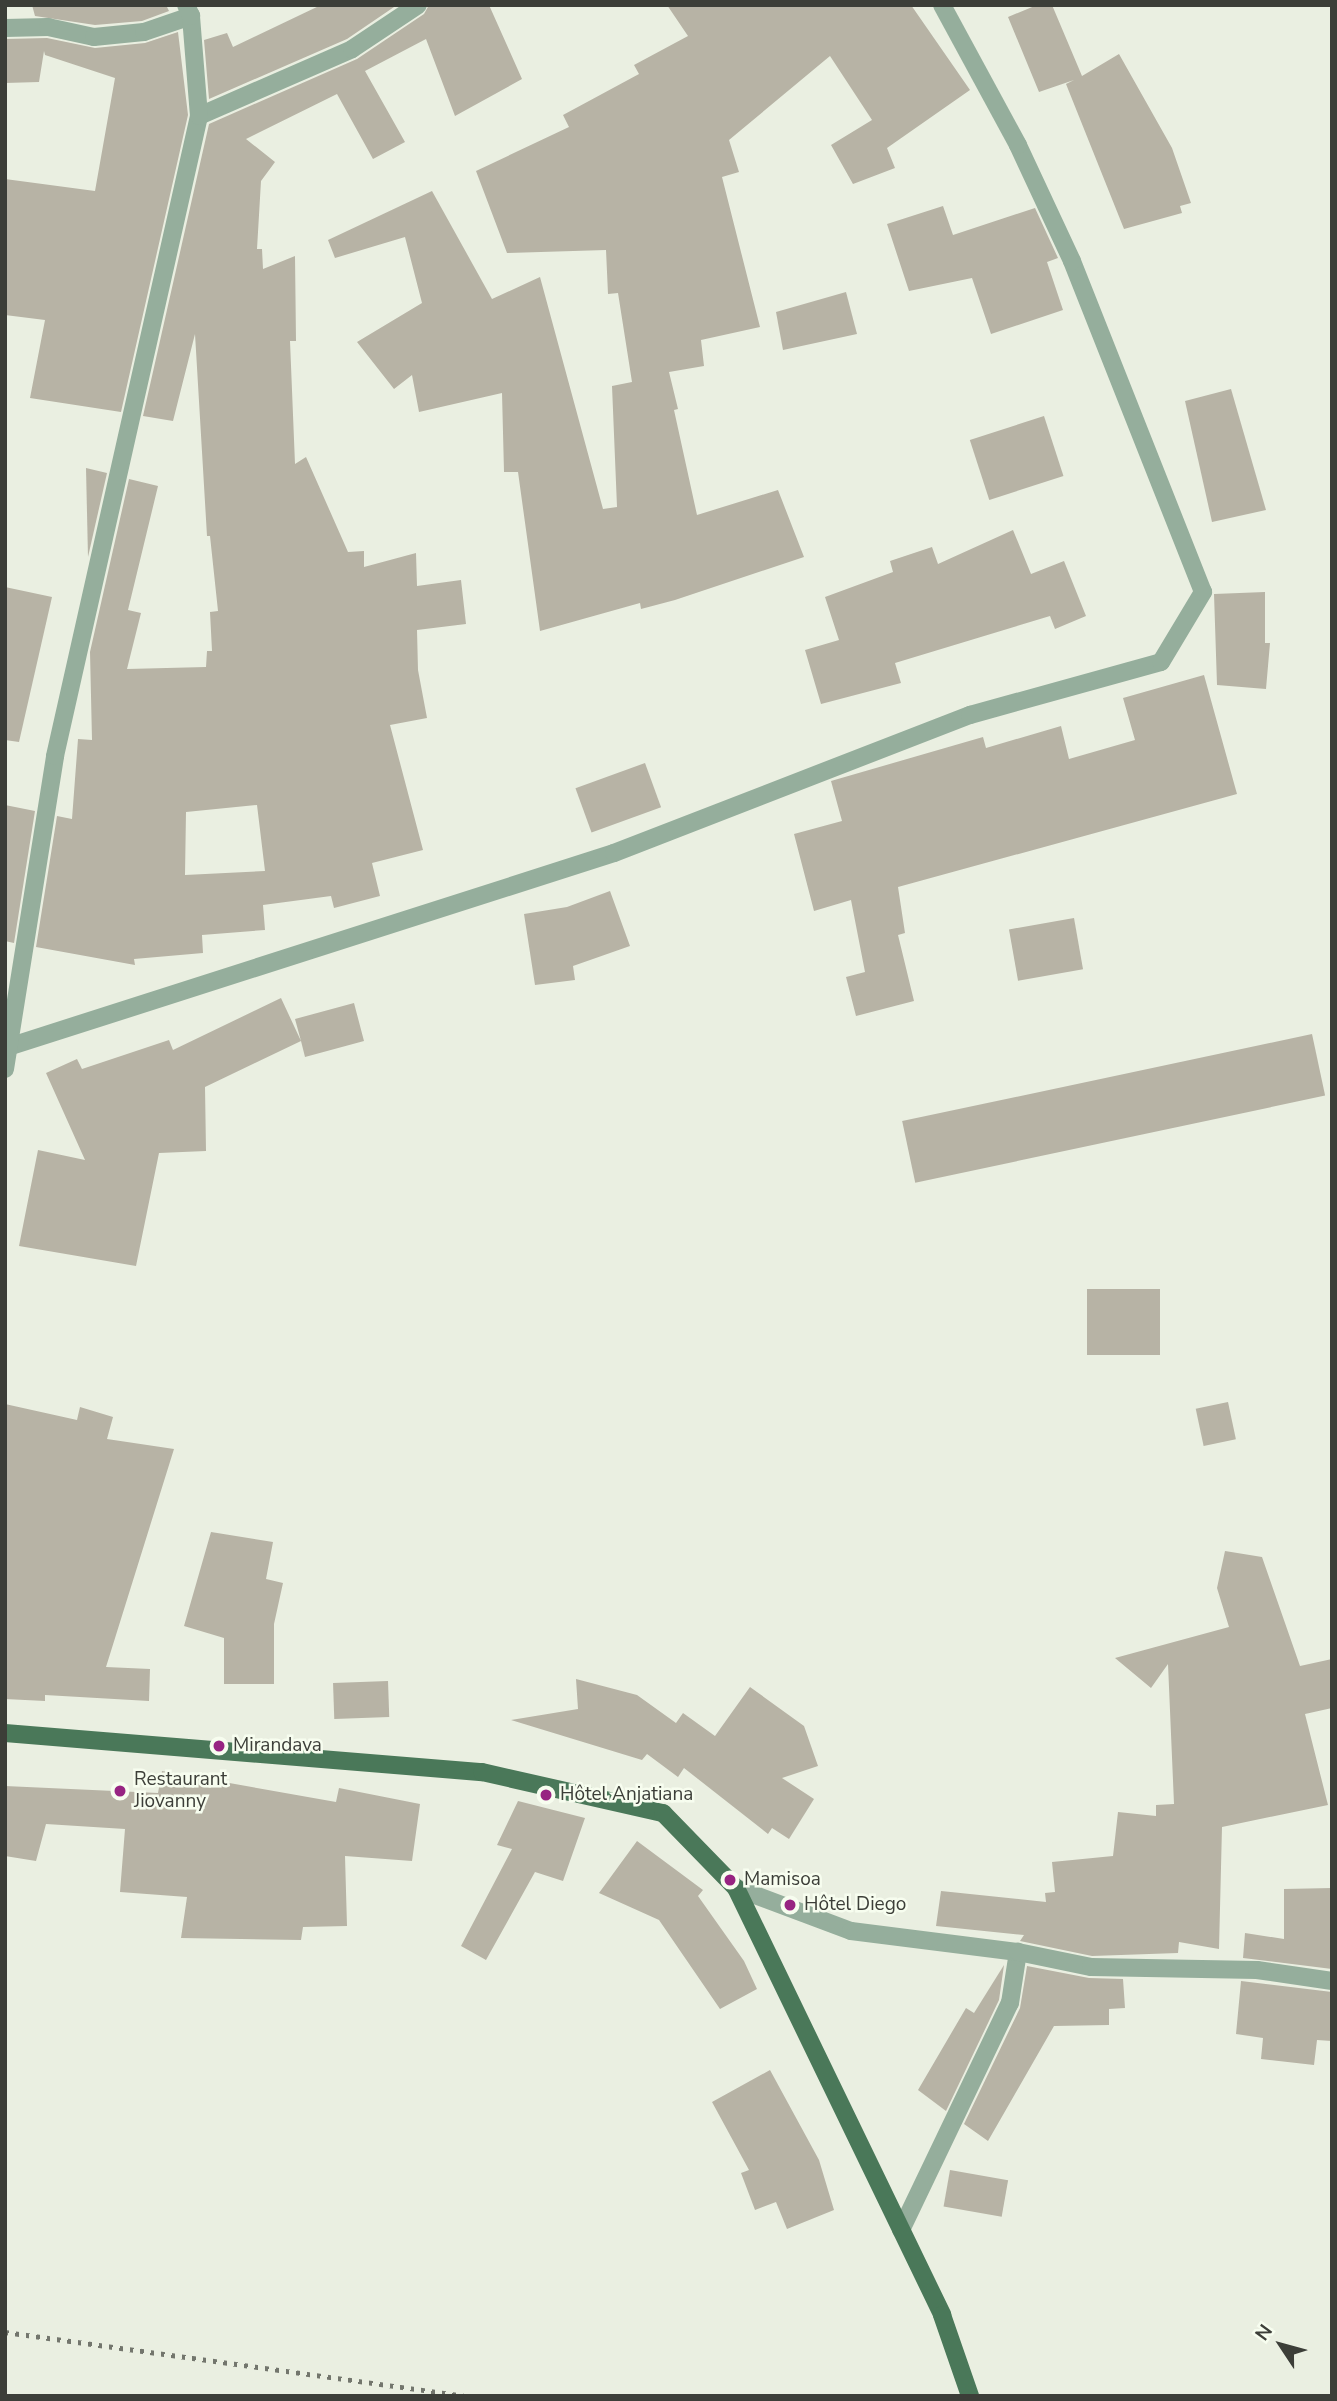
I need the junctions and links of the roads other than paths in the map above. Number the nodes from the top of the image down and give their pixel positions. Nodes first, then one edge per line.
1 (418, 5) edge
2 (942, 5) edge
3 (188, 11) edge
4 (5, 28) edge
5 (199, 117) junction
6 (8, 1048) edge
7 (5, 1069) edge
8 (5, 1733) edge
9 (736, 1888) junction
10 (1018, 1952) junction
11 (1332, 1981) edge
12 (901, 2230) junction
13 (970, 2396) edge

1 - 5 street
2 - 6 street
3 - 4 street
3 - 5 street
5 - 6 street
6 - 7 street
8 - 9 main road
9 - 10 street
9 - 12 main road
10 - 11 street
10 - 12 street
12 - 13 main road

